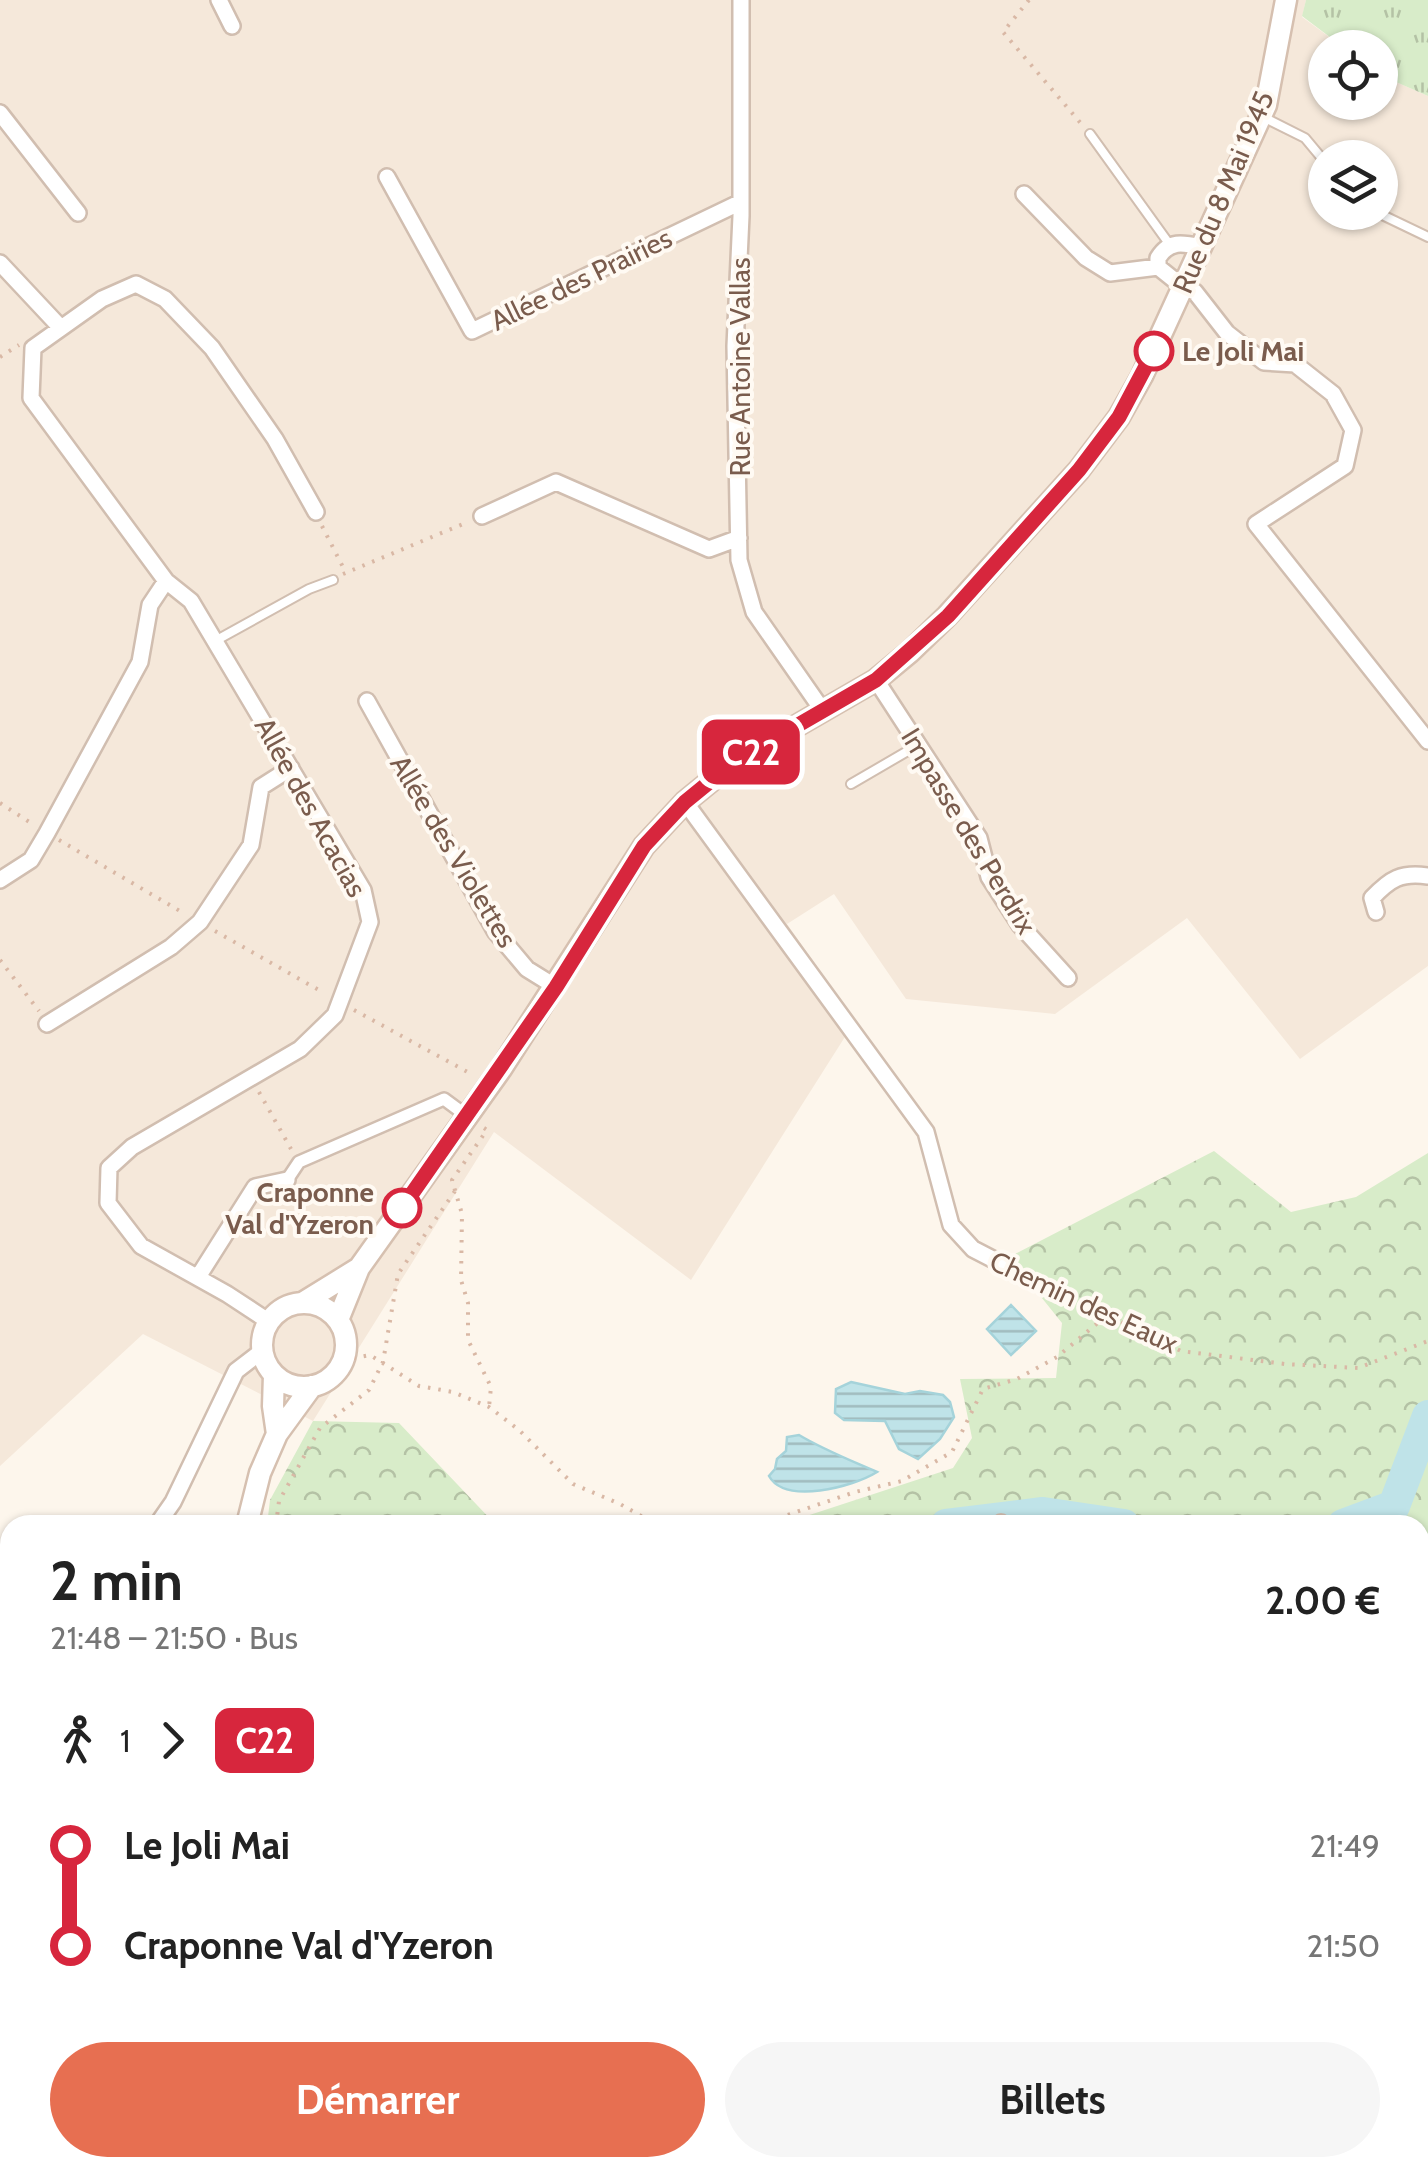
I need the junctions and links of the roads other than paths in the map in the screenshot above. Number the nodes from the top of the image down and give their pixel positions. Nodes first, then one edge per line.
1 (219, 0) edge
2 (741, 0) edge
3 (1286, 0) edge
4 (232, 26) dead end
5 (0, 113) edge
6 (1261, 116) junction
7 (1090, 134) road end
8 (1308, 142) edge
9 (388, 178) dead end
10 (1024, 194) dead end
11 (741, 202) junction
12 (78, 213) dead end
13 (1398, 223) edge
14 (1428, 237) edge
15 (1170, 245) junction
16 (1201, 247) junction
17 (0, 263) edge
18 (1158, 267) junction
19 (1182, 287) junction
20 (61, 328) junction
21 (316, 512) road end
22 (482, 516) road end
23 (740, 538) junction
24 (333, 580) road end
25 (166, 581) junction
26 (215, 641) junction
27 (876, 680) junction
28 (366, 701) dead end
29 (822, 711) junction
30 (1428, 742) edge
31 (918, 745) junction
32 (291, 768) junction
33 (851, 784) dead end
34 (685, 802) junction
35 (1428, 876) edge
36 (0, 880) edge
37 (1376, 912) dead end
38 (1068, 978) dead end
39 (556, 987) junction
40 (47, 1024) dead end
41 (468, 1116) junction
42 (287, 1180) joint
43 (1002, 1264) road end
44 (359, 1268) junction
45 (198, 1278) junction
46 (304, 1302) junction
47 (338, 1320) junction
48 (268, 1321) junction
49 (262, 1350) junction
50 (274, 1375) junction
51 (312, 1386) junction
52 (278, 1434) junction
53 (164, 1515) edge
54 (250, 1515) edge

1 - 4 street
2 - 11 street, Rue Antoine Vallas
3 - 6 main road, Rue du 8 Mai 1945
5 - 12 street
6 - 8 lane
6 - 16 main road, Rue du 8 Mai 1945
7 - 15 lane
9 - 11 street, Allée des Prairies
10 - 18 street
11 - 23 street, Rue Antoine Vallas
13 - 14 lane
15 - 16 street
15 - 18 street
16 - 19 main road, Rue du 8 Mai 1945
17 - 20 street
18 - 19 street
19 - 27 main road, Rue du 8 Mai 1945
19 - 30 street
20 - 21 street
20 - 25 street, Allée des Acacias
22 - 23 street
23 - 29 street, Rue Antoine Vallas
24 - 26 lane
25 - 26 street, Allée des Acacias
25 - 36 street
26 - 32 street, Allée des Acacias
27 - 29 main road, Rue du 8 Mai 1945
27 - 31 street, Impasse des Perdrix
28 - 39 street, Allée des Violettes
29 - 34 main road, Rue du 8 Mai 1945
31 - 33 lane
31 - 38 street, Impasse des Perdrix
32 - 40 street
32 - 45 street, Allée des Acacias
34 - 39 main road, Rue du 8 Mai 1945
34 - 43 street, Chemin des Eaux
35 - 37 street
39 - 41 main road, Rue du 8 Mai 1945
41 - 42 street
41 - 44 main road, Rue du 8 Mai 1945
42 - 45 street
44 - 46 main road, Rue du 8 Mai 1945
44 - 47 main road, Rue du 8 Mai 1945
45 - 48 street, Allée des Acacias
46 - 47 main road
46 - 48 main road
47 - 51 main road
48 - 49 main road
49 - 50 main road
49 - 53 street
50 - 51 main road
50 - 52 main road
51 - 52 main road
52 - 54 main road

